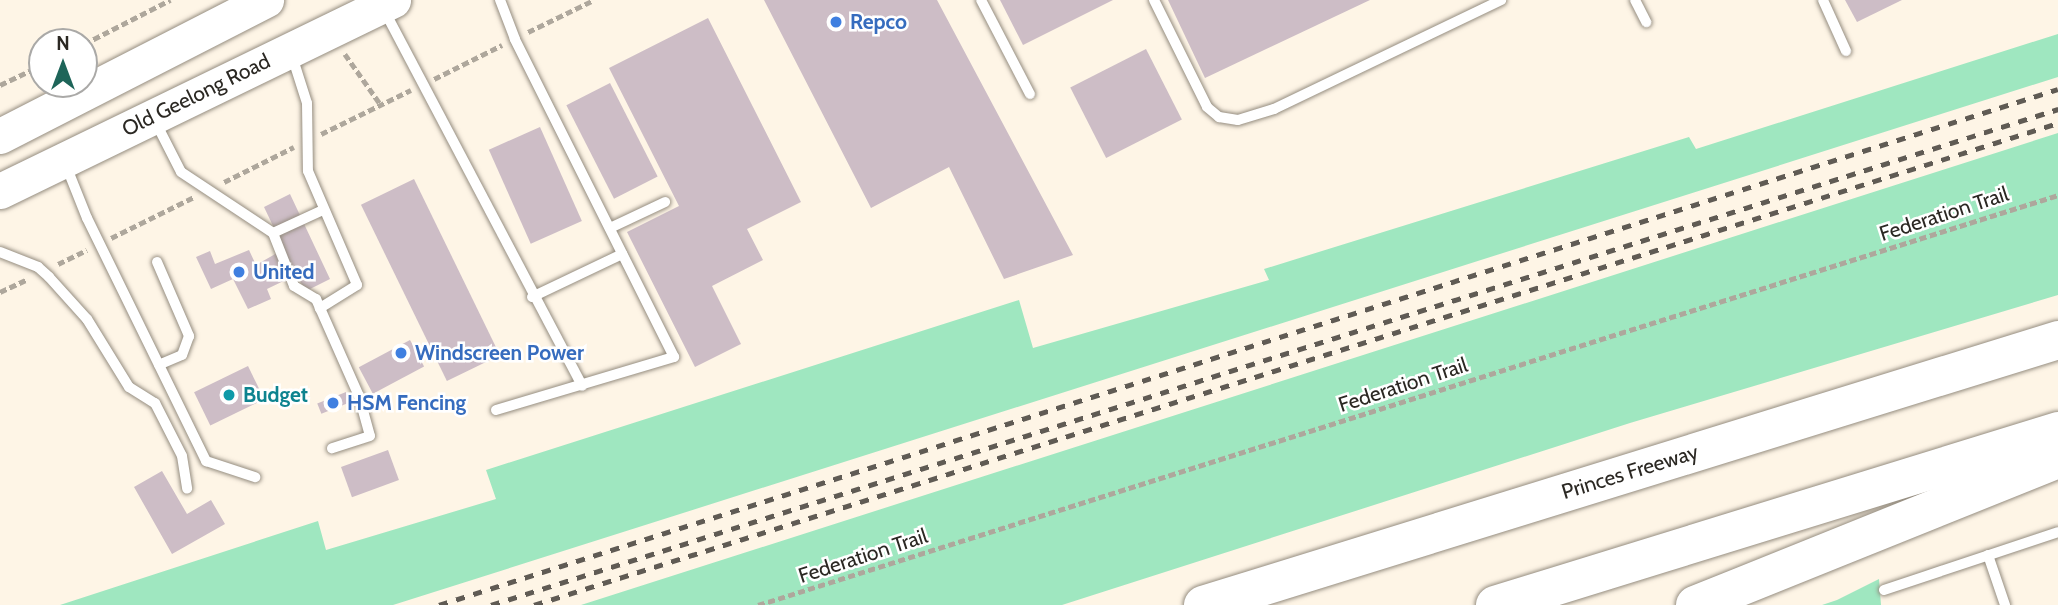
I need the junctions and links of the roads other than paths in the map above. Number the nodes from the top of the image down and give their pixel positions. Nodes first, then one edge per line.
1 (500, 0) edge
2 (981, 0) edge
3 (1154, 0) edge
4 (1500, 0) edge
5 (1634, 0) edge
6 (1823, 0) edge
7 (265, 1) edge
8 (387, 3) edge
9 (1646, 22) dead end
10 (289, 50) junction
11 (1846, 51) dead end
12 (1030, 94) dead end
13 (153, 117) junction
14 (0, 136) edge
15 (64, 160) junction
16 (0, 191) edge
17 (665, 202) dead end
18 (323, 210) junction
19 (610, 228) junction
20 (273, 233) junction
21 (0, 252) edge
22 (622, 254) junction
23 (157, 262) dead end
24 (532, 297) junction
25 (320, 308) junction
26 (2058, 340) edge
27 (159, 365) junction
28 (582, 386) junction
29 (496, 410) dead end
30 (2058, 431) edge
31 (332, 448) dead end
32 (2058, 459) edge
33 (255, 477) dead end
34 (187, 489) dead end
35 (2058, 532) edge
36 (1988, 555) junction
37 (1884, 590) dead end
38 (1203, 605) edge
39 (1495, 605) edge
40 (1695, 605) edge
41 (2006, 605) edge

1 - 19 lane
2 - 12 lane
3 - 4 lane
5 - 9 lane
6 - 11 lane
7 - 10 main road
7 - 14 main road
8 - 10 main road, Old Geelong Road
8 - 24 lane
10 - 13 main road, Old Geelong Road
10 - 18 lane
13 - 15 main road, Old Geelong Road
13 - 20 lane
15 - 16 main road, Old Geelong Road
15 - 27 lane
17 - 19 lane
18 - 20 lane
18 - 25 lane
19 - 22 lane
20 - 25 lane
21 - 34 lane
22 - 24 lane
22 - 28 lane
23 - 27 lane
24 - 28 lane
25 - 31 lane
26 - 38 highway, Princes Freeway
27 - 33 lane
28 - 29 lane
30 - 39 highway
32 - 40 highway
35 - 36 lane
36 - 37 lane
36 - 41 lane

